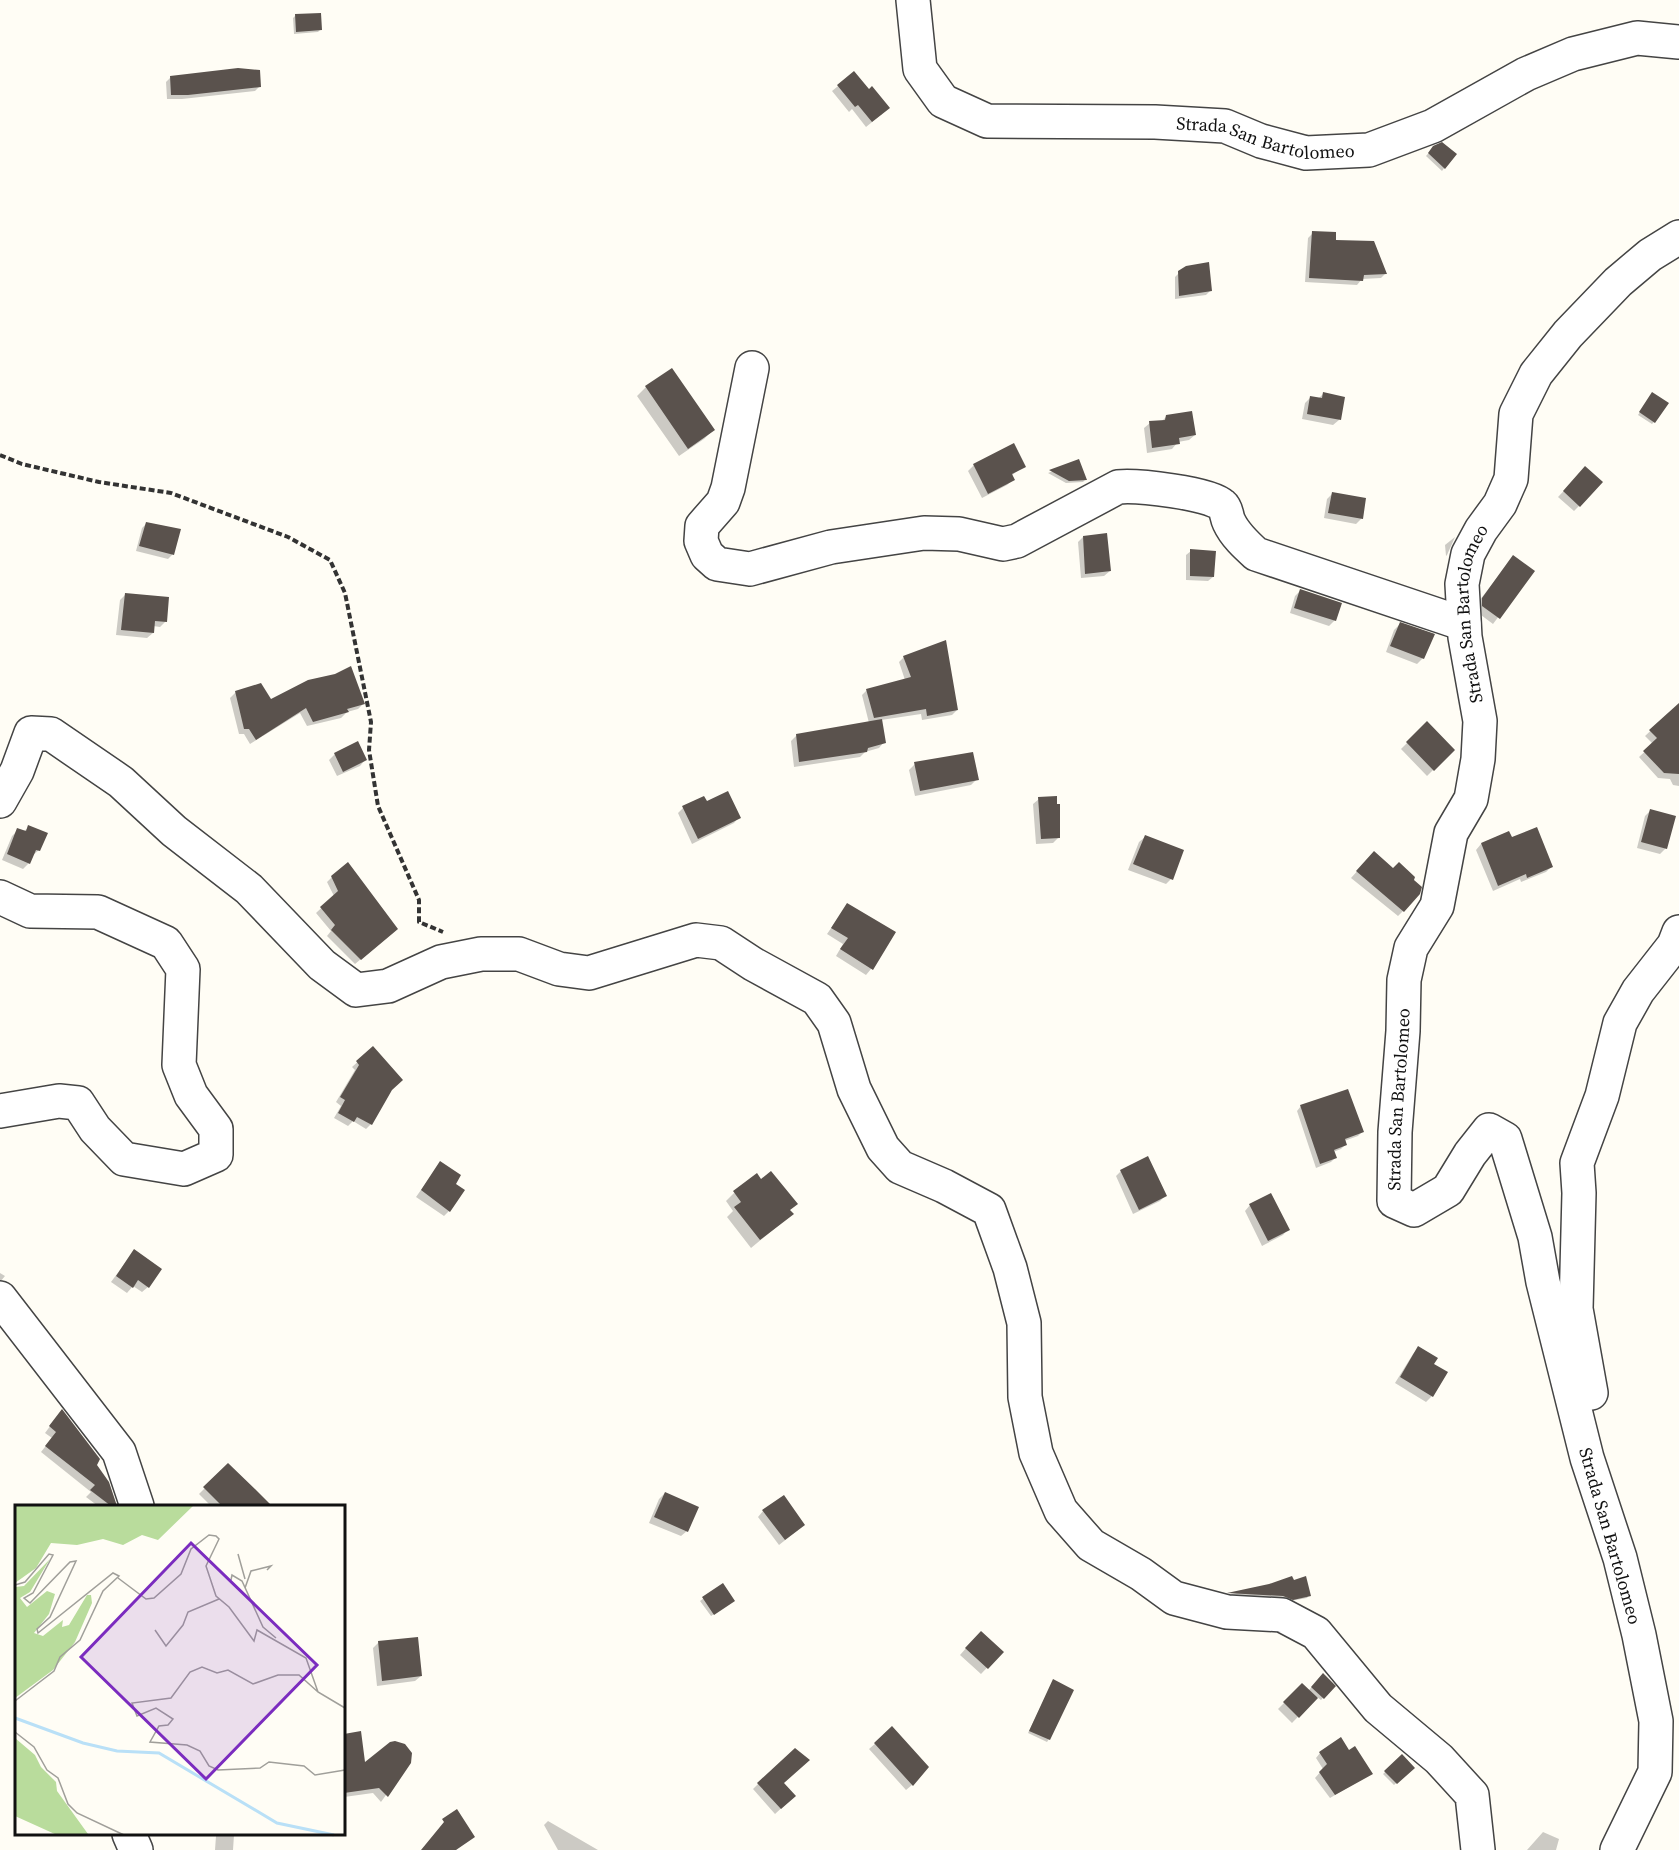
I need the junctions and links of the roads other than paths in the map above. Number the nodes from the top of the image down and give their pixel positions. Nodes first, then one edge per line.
1 (912, 0) edge
2 (1679, 42) edge
3 (1679, 237) edge
4 (752, 368) dead end
5 (1464, 624) junction
6 (0, 801) edge
7 (0, 897) edge
8 (1679, 932) edge
9 (0, 1112) edge
10 (0, 1298) edge
11 (137, 1505) edge
12 (1605, 1511) junction
13 (130, 1835) edge
14 (136, 1850) edge
15 (1478, 1850) edge
16 (1617, 1850) edge

1 - 2 street, Strada San Bartolomeo
3 - 5 street, Strada San Bartolomeo
4 - 5 street
5 - 12 street, Strada San Bartolomeo
6 - 15 street
7 - 9 street
8 - 12 street
10 - 11 street
12 - 16 street, Strada San Bartolomeo
13 - 14 street

